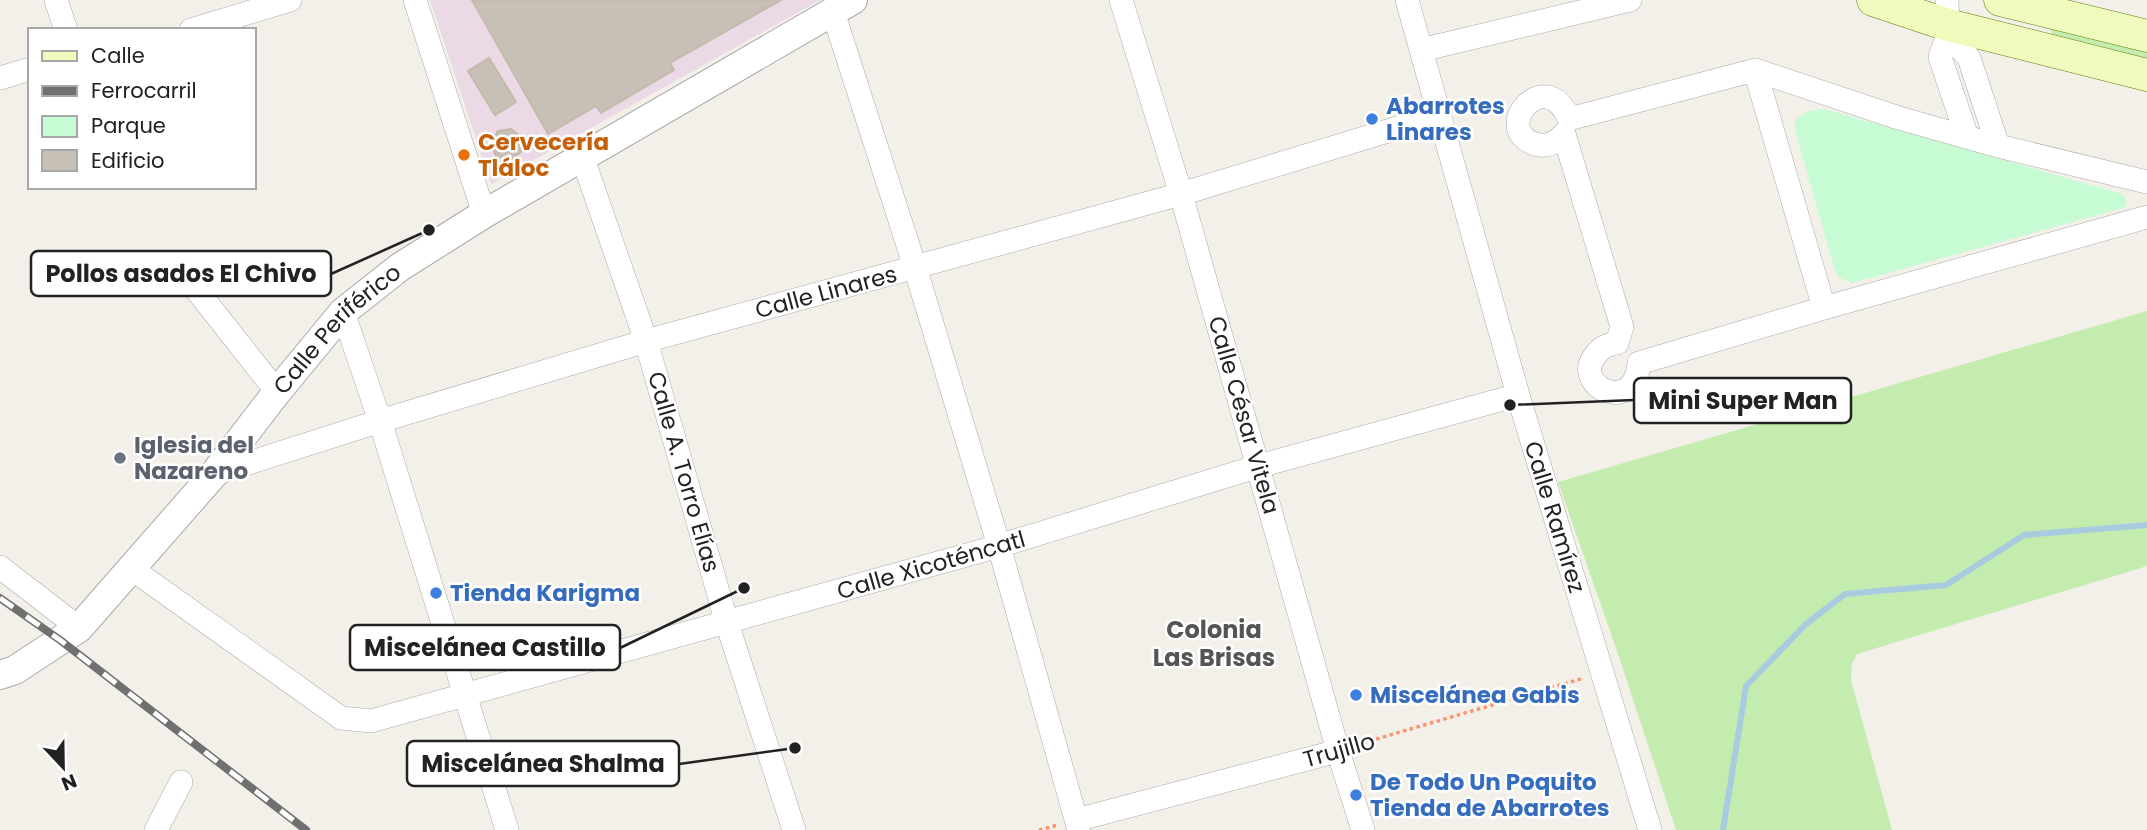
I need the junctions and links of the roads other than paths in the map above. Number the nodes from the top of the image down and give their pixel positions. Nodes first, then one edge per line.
1 (56, 0) edge
2 (289, 0) edge
3 (415, 0) edge
4 (1121, 0) edge
5 (1407, 0) edge
6 (1630, 0) edge
7 (1873, 0) edge
8 (2000, 0) edge
9 (843, 6) edge
10 (1948, 20) edge
11 (65, 28) edge
12 (198, 28) edge
13 (2147, 36) edge
14 (1421, 50) junction
15 (28, 70) edge
16 (1755, 70) junction
17 (2147, 75) edge
18 (0, 78) edge
19 (1440, 116) junction
20 (1967, 137) junction
21 (1998, 146) junction
22 (582, 156) junction
23 (2147, 182) edge
24 (1181, 194) junction
25 (484, 214) junction
26 (2147, 217) edge
27 (915, 267) junction
28 (191, 283) dead end
29 (1824, 308) junction
30 (343, 312) junction
31 (646, 341) junction
32 (277, 392) junction
33 (1518, 395) junction
34 (380, 421) junction
35 (1259, 466) junction
36 (214, 474) junction
37 (999, 546) junction
38 (0, 567) edge
39 (132, 569) junction
40 (727, 623) junction
41 (79, 628) junction
42 (0, 675) edge
43 (467, 696) junction
44 (1338, 751) junction
45 (181, 782) dead end
46 (1077, 825) edge
47 (156, 830) edge
48 (507, 830) edge
49 (794, 830) edge
50 (1363, 830) edge
51 (1650, 830) edge

1 - 11 street
2 - 12 street
3 - 25 street
4 - 24 street, Calle César Vitela
5 - 14 street, Calle Ramírez
6 - 14 street
7 - 10 main road
8 - 13 main road
9 - 22 street, Calle Periférico
9 - 27 street
10 - 17 main road
10 - 20 street
10 - 21 street
14 - 19 street, Calle Ramírez
15 - 18 street
16 - 20 street
16 - 29 street
16 - 29 street
19 - 24 street, Calle Linares
19 - 33 street, Calle Ramírez
20 - 21 street
21 - 23 street
22 - 25 street, Calle Periférico
22 - 31 street, Calle A. Torro Elías
24 - 27 street, Calle Linares
24 - 35 street, Calle César Vitela
25 - 30 street, Calle Periférico
26 - 29 street
27 - 31 street, Calle Linares
27 - 37 street
28 - 32 street
30 - 32 street, Calle Periférico
30 - 34 street
31 - 34 street, Calle Linares
31 - 40 street, Calle A. Torro Elías
32 - 36 street, Calle Periférico
33 - 35 street, Calle Xicoténcatl
33 - 51 street, Calle Ramírez
34 - 36 street, Calle Linares
34 - 43 street
35 - 37 street, Calle Xicoténcatl
35 - 44 street, Calle César Vitela
36 - 39 street, Calle Periférico
37 - 40 street, Calle Xicoténcatl
37 - 46 street
38 - 41 street
39 - 41 street, Calle Periférico
39 - 43 street, Calle Xicoténcatl
40 - 43 street, Calle Xicoténcatl
40 - 49 street, Calle A. Torro Elías
41 - 42 street, Calle Periférico
43 - 48 street
44 - 46 street, Trujillo
44 - 50 street, Calle César Vitela
45 - 47 street

